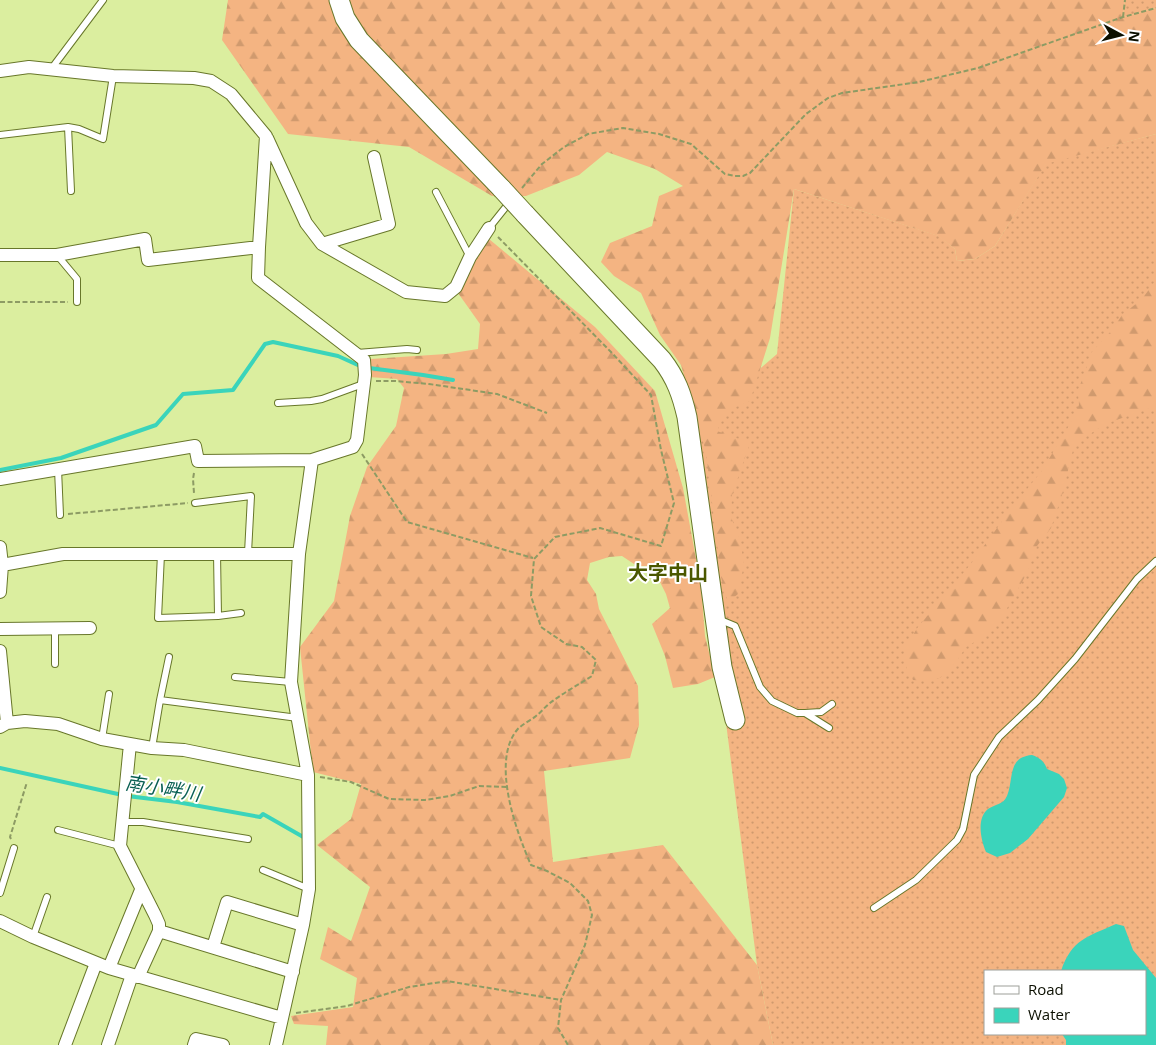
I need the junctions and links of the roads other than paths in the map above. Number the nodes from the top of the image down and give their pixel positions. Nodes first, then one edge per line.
1 (103, 0) edge
2 (339, 0) edge
3 (52, 68) junction
4 (0, 70) edge
5 (113, 76) junction
6 (68, 127) junction
7 (0, 135) edge
8 (266, 136) junction
9 (374, 157) dead end
10 (71, 191) dead end
11 (436, 192) dead end
12 (505, 208) road end
13 (489, 228) joint
14 (322, 244) junction
15 (258, 247) junction
16 (0, 255) edge
17 (57, 255) junction
18 (470, 257) junction
19 (77, 302) road end
20 (417, 350) dead end
21 (353, 353) junction
22 (364, 382) junction
23 (278, 403) dead end
24 (312, 460) junction
25 (58, 469) junction
26 (0, 479) edge
27 (195, 503) road end
28 (60, 515) road end
29 (0, 547) edge
30 (248, 553) junction
31 (161, 554) junction
32 (217, 554) junction
33 (299, 554) junction
34 (1156, 561) edge
35 (2, 565) junction
36 (0, 592) edge
37 (241, 613) dead end
38 (218, 616) junction
39 (715, 618) junction
40 (90, 628) dead end
41 (0, 629) edge
42 (55, 629) junction
43 (0, 651) edge
44 (169, 657) dead end
45 (55, 664) dead end
46 (235, 678) dead end
47 (291, 682) junction
48 (109, 694) dead end
49 (160, 700) junction
50 (832, 704) dead end
51 (805, 714) junction
52 (298, 718) junction
53 (734, 720) dead end
54 (4, 725) edge
55 (829, 728) dead end
56 (102, 738) junction
57 (130, 744) junction
58 (152, 748) junction
59 (308, 775) junction
60 (122, 822) junction
61 (58, 830) dead end
62 (248, 840) dead end
63 (120, 846) junction
64 (14, 848) road end
65 (263, 870) dead end
66 (309, 889) junction
67 (141, 890) junction
68 (0, 893) edge
69 (47, 897) dead end
70 (874, 908) dead end
71 (0, 921) edge
72 (303, 925) junction
73 (159, 931) junction
74 (34, 937) junction
75 (213, 948) junction
76 (96, 963) junction
77 (109, 968) junction
78 (293, 972) junction
79 (135, 976) junction
80 (283, 1016) junction
81 (66, 1045) edge
82 (108, 1045) edge
83 (194, 1045) edge
84 (223, 1045) edge
85 (276, 1045) edge

1 - 3 lane
2 - 39 street, bridge
3 - 4 street
3 - 5 street
5 - 6 lane
5 - 8 street
6 - 7 lane
6 - 10 lane
8 - 14 street
8 - 15 street
9 - 14 street
11 - 18 lane
12 - 13 lane
13 - 18 street
14 - 18 street
15 - 17 street
15 - 21 street
16 - 17 street
17 - 19 lane
20 - 21 lane
21 - 22 street
22 - 23 lane
22 - 24 street
24 - 25 street
24 - 33 street
25 - 26 street
25 - 28 lane
27 - 30 lane
29 - 35 street
30 - 32 street
30 - 33 street
31 - 32 street
31 - 35 street
31 - 38 lane
32 - 38 lane
33 - 47 street
34 - 70 lane
35 - 36 street
37 - 38 lane
39 - 51 lane
39 - 53 street
40 - 42 street
41 - 42 street
42 - 45 lane
43 - 54 street
44 - 49 lane
46 - 47 lane
47 - 52 street
48 - 56 lane
49 - 52 lane
49 - 58 lane
50 - 51 lane
51 - 55 lane
52 - 59 street
54 - 56 street
56 - 57 street
57 - 58 street
57 - 60 street
58 - 59 street
59 - 66 street
60 - 62 lane
60 - 63 street
61 - 63 lane
63 - 67 street
64 - 68 lane
65 - 66 lane
66 - 72 street
67 - 73 street
67 - 77 street
69 - 74 lane
71 - 74 street
72 - 75 street
72 - 78 street
73 - 75 street
73 - 79 street
74 - 76 street
75 - 78 street
76 - 77 street
76 - 81 street
77 - 79 street
78 - 80 street
79 - 80 street
79 - 82 street
80 - 85 street
83 - 84 street

